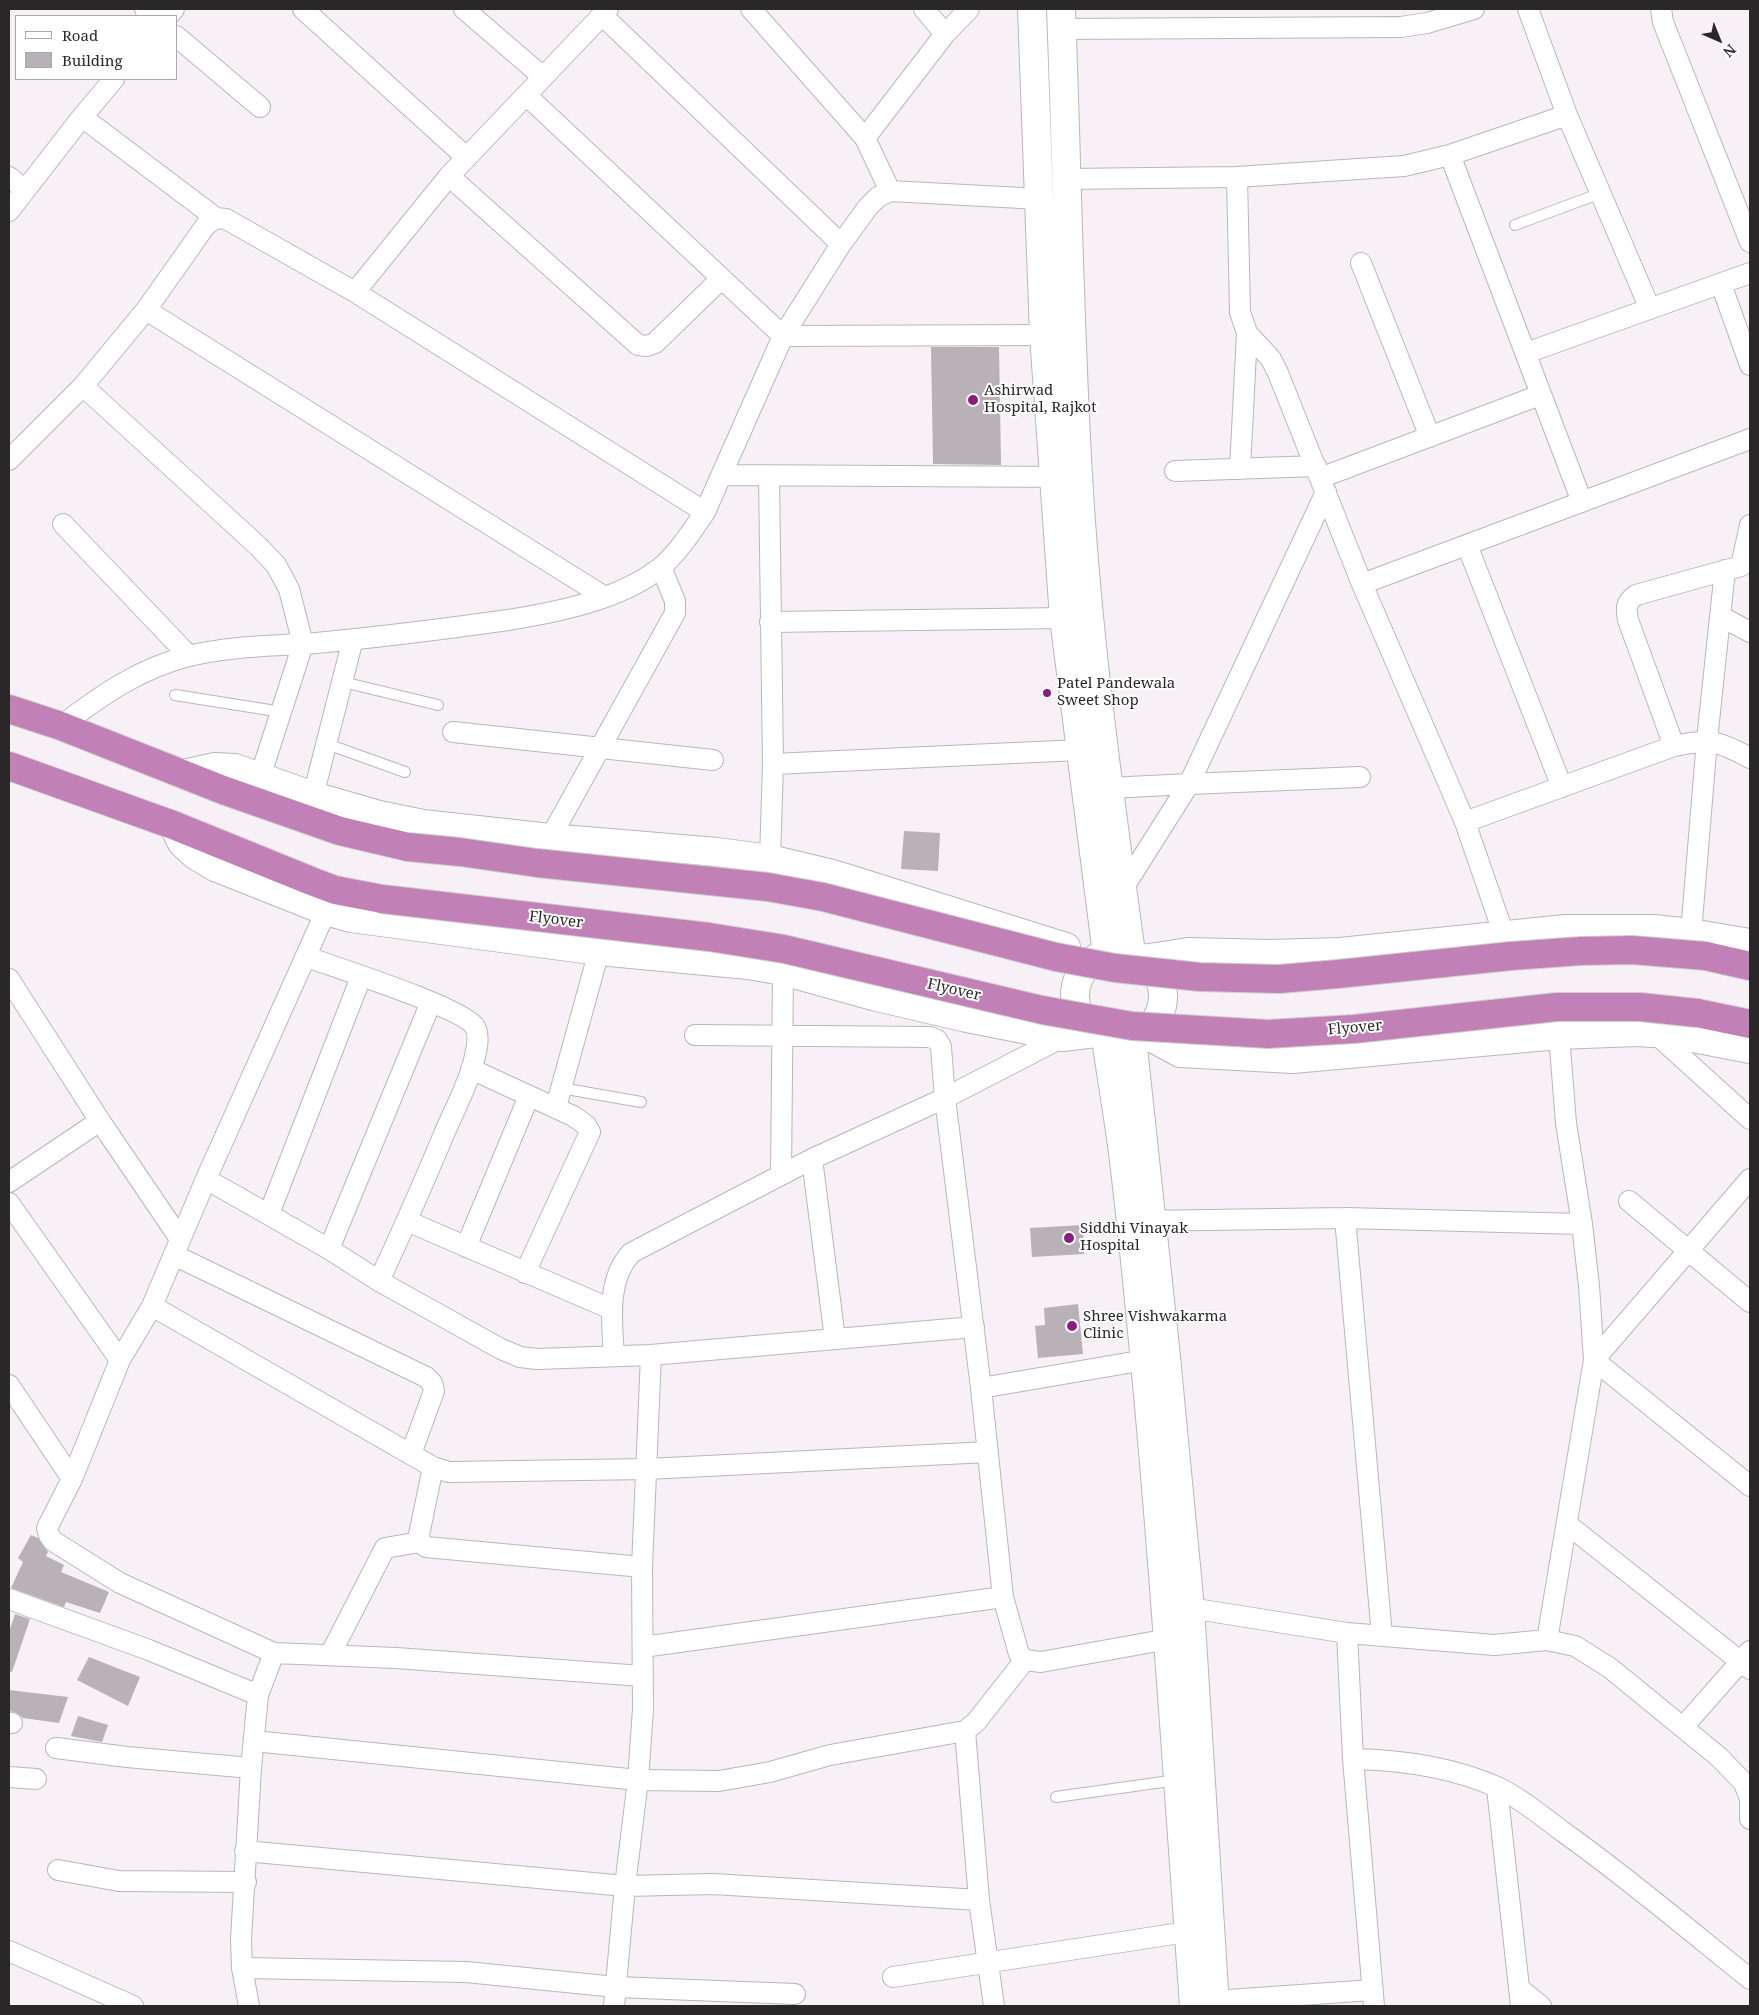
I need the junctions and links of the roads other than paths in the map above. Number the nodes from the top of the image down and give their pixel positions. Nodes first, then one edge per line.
1 (303, 9) edge
2 (464, 9) edge
3 (924, 9) edge
4 (969, 9) edge
5 (1032, 9) edge
6 (1473, 9) edge
7 (1528, 9) edge
8 (1661, 9) edge
9 (759, 11) edge
10 (605, 12) edge
11 (1061, 19) edge
12 (945, 34) junction
13 (178, 38) edge
14 (543, 78) junction
15 (113, 80) edge
16 (526, 96) junction
17 (260, 107) dead end
18 (1567, 115) junction
19 (82, 117) junction
20 (865, 138) junction
21 (1450, 155) junction
22 (466, 157) junction
23 (449, 176) junction
24 (9, 177) edge
25 (1237, 177) junction
26 (1066, 179) junction
27 (25, 190) junction
28 (890, 191) junction
29 (1601, 193) junction
30 (1040, 199) junction
31 (9, 211) edge
32 (216, 218) junction
33 (1515, 225) dead end
34 (1750, 242) edge
35 (841, 244) junction
36 (1361, 263) dead end
37 (1750, 273) edge
38 (721, 279) junction
39 (1721, 284) junction
40 (355, 292) junction
41 (1650, 309) junction
42 (146, 310) junction
43 (1247, 333) junction
44 (1044, 335) junction
45 (783, 336) junction
46 (1526, 354) junction
47 (1750, 365) edge
48 (83, 386) junction
49 (1540, 395) junction
50 (1430, 437) junction
51 (1750, 439) edge
52 (12, 451) edge
53 (1240, 469) junction
54 (1175, 471) dead end
55 (722, 475) junction
56 (769, 476) junction
57 (1066, 477) junction
58 (1321, 479) junction
59 (1582, 502) junction
60 (705, 512) junction
61 (62, 524) dead end
62 (1750, 525) edge
63 (1467, 544) junction
64 (661, 567) junction
65 (1725, 570) junction
66 (1362, 584) junction
67 (605, 597) junction
68 (1720, 616) junction
69 (1064, 618) junction
70 (770, 622) junction
71 (1750, 632) edge
72 (353, 639) junction
73 (303, 644) junction
74 (189, 656) junction
75 (342, 682) junction
76 (174, 696) dead end
77 (438, 705) dead end
78 (9, 709) edge
79 (282, 712) junction
80 (61, 726) junction
81 (453, 732) dead end
82 (1707, 740) junction
83 (327, 744) junction
84 (1674, 746) junction
85 (600, 749) junction
86 (1080, 750) junction
87 (1750, 758) edge
88 (713, 760) dead end
89 (773, 764) junction
90 (9, 766) edge
91 (405, 772) dead end
92 (184, 774) junction
93 (1360, 777) dead end
94 (260, 778) junction
95 (1189, 784) junction
96 (1562, 787) junction
97 (1109, 788) junction
98 (313, 796) junction
99 (1465, 822) junction
100 (173, 825) junction
101 (550, 838) junction
102 (770, 859) junction
103 (1122, 890) junction
104 (326, 912) junction
105 (1691, 933) junction
106 (1504, 935) junction
107 (1750, 943) edge
108 (599, 952) junction
109 (1120, 956) junction
110 (307, 957) junction
111 (1750, 966) edge
112 (783, 971) junction
113 (361, 977) junction
114 (11, 988) edge
115 (431, 1002) junction
116 (1750, 1024) edge
117 (1655, 1033) junction
118 (695, 1035) dead end
119 (783, 1035) junction
120 (1119, 1035) junction
121 (1559, 1035) junction
122 (1063, 1037) junction
123 (1750, 1049) edge
124 (471, 1069) junction
125 (529, 1096) junction
126 (558, 1098) junction
127 (945, 1098) junction
128 (641, 1102) dead end
129 (1750, 1119) edge
130 (100, 1121) junction
131 (812, 1159) junction
132 (781, 1175) junction
133 (206, 1179) junction
134 (1750, 1179) edge
135 (9, 1182) edge
136 (1629, 1201) dead end
137 (9, 1203) edge
138 (269, 1214) junction
139 (1345, 1218) junction
140 (1141, 1220) junction
141 (407, 1221) junction
142 (1582, 1224) junction
143 (177, 1247) junction
144 (466, 1247) junction
145 (329, 1249) junction
146 (1689, 1250) junction
147 (524, 1273) junction
148 (379, 1281) junction
149 (1750, 1302) edge
150 (152, 1306) junction
151 (611, 1309) junction
152 (974, 1327) junction
153 (835, 1339) junction
154 (614, 1356) junction
155 (651, 1356) junction
156 (1155, 1358) junction
157 (120, 1360) junction
158 (1594, 1360) junction
159 (9, 1385) edge
160 (981, 1388) junction
161 (988, 1452) junction
162 (411, 1454) junction
163 (432, 1467) junction
164 (647, 1469) junction
165 (72, 1479) junction
166 (1750, 1486) edge
167 (1567, 1524) junction
168 (420, 1542) junction
169 (642, 1567) junction
170 (1002, 1597) junction
171 (9, 1598) edge
172 (1190, 1608) junction
173 (1347, 1632) junction
174 (1382, 1636) junction
175 (1180, 1637) junction
176 (1547, 1640) junction
177 (643, 1647) junction
178 (274, 1652) junction
179 (330, 1655) junction
180 (1025, 1660) junction
181 (1747, 1661) edge
182 (642, 1676) junction
183 (258, 1695) junction
184 (1682, 1727) junction
185 (965, 1731) junction
186 (254, 1741) junction
187 (56, 1748) dead end
188 (1353, 1759) junction
189 (251, 1768) junction
190 (9, 1777) edge
191 (36, 1779) dead end
192 (638, 1780) junction
193 (1178, 1780) junction
194 (1497, 1788) junction
195 (1056, 1796) dead end
196 (1750, 1818) edge
197 (245, 1851) junction
198 (58, 1870) dead end
199 (246, 1882) junction
200 (625, 1886) junction
201 (979, 1900) junction
202 (1199, 1930) junction
203 (9, 1951) edge
204 (989, 1962) junction
205 (242, 1968) junction
206 (893, 1977) dead end
207 (1750, 1979) edge
208 (795, 1994) dead end
209 (615, 1997) edge
210 (1521, 1997) edge
211 (1373, 1998) edge
212 (1208, 2004) edge
213 (133, 2006) edge
214 (249, 2006) edge
215 (994, 2006) edge
216 (1541, 2006) edge

1 - 22 street
2 - 14 street
3 - 12 street
4 - 12 street
5 - 30 main road
6 - 11 street
7 - 18 street
8 - 34 street
9 - 20 street
10 - 14 street
10 - 35 street
11 - 26 main road
12 - 20 street
13 - 17 street
14 - 16 street
15 - 19 street
16 - 22 street
16 - 38 street
18 - 21 street
18 - 29 street
19 - 27 street
19 - 32 street
20 - 28 street
21 - 25 street
21 - 46 street
22 - 23 street
23 - 38 street
23 - 40 street
24 - 27 street
25 - 26 street
25 - 43 street
26 - 57 main road
27 - 31 street
28 - 30 street
28 - 35 street
29 - 33 lane
29 - 41 street
30 - 44 main road
32 - 40 street
32 - 42 street
35 - 45 street
36 - 50 street
37 - 39 street
38 - 45 street
39 - 41 street
39 - 47 street
40 - 60 street
41 - 46 street
42 - 48 street
42 - 67 street
43 - 53 street
43 - 58 street
44 - 45 street
44 - 57 main road
45 - 55 street
46 - 49 street
48 - 52 street
48 - 73 street
49 - 50 street
49 - 59 street
50 - 58 street
51 - 59 street
53 - 54 street
53 - 58 street
55 - 56 street
55 - 60 street
56 - 57 street
56 - 70 street
57 - 69 main road
57 - 97 main road
58 - 66 street
58 - 95 street
59 - 63 street
60 - 64 street
61 - 74 street
62 - 65 street
63 - 66 street
63 - 96 street
64 - 67 street
64 - 85 street
65 - 68 street
65 - 84 street
66 - 99 street
67 - 72 street
68 - 71 street
68 - 82 street
69 - 70 street
69 - 86 main road
70 - 89 street
72 - 73 street
72 - 75 street
73 - 74 street
73 - 79 street
74 - 80 street
75 - 77 lane
75 - 83 street
76 - 79 lane
78 - 80 highway
79 - 94 street
80 - 92 highway
81 - 85 street
82 - 84 street
82 - 87 street
82 - 105 street
83 - 91 lane
83 - 98 street
84 - 96 street
85 - 88 street
85 - 101 street
86 - 89 street
86 - 109 main road
89 - 102 street
90 - 100 highway, Flyover
92 - 94 main road
92 - 111 highway, bridge
93 - 95 street
94 - 98 main road
95 - 97 street
95 - 103 street
96 - 99 street
97 - 103 main road
98 - 101 main road
99 - 106 street
100 - 104 main road
100 - 116 highway, Flyover, bridge
101 - 102 main road
102 - 109 main road
103 - 109 main road
104 - 108 main road
104 - 110 street
105 - 106 main road
105 - 107 main road
106 - 109 main road
108 - 112 main road
108 - 126 street
109 - 120 main road
109 - 120 main road
110 - 113 street
110 - 133 street
112 - 119 street
112 - 122 main road
113 - 115 street
113 - 138 street
114 - 130 street
115 - 124 street
115 - 145 street
117 - 121 main road
117 - 123 main road
117 - 129 street
118 - 119 street
119 - 127 street
119 - 132 street
120 - 121 main road
120 - 122 main road
120 - 140 main road
121 - 142 street
122 - 127 street
124 - 125 street
124 - 141 street
125 - 126 street
125 - 144 street
126 - 128 lane
126 - 147 street
127 - 131 street
127 - 152 street
130 - 135 street
130 - 143 street
131 - 132 street
131 - 153 street
132 - 151 street
133 - 138 street
133 - 143 street
134 - 146 street
136 - 146 street
137 - 157 street
138 - 145 street
139 - 140 street
139 - 142 street
139 - 174 street
140 - 156 main road
141 - 144 street
141 - 148 street
142 - 158 street
143 - 150 street
143 - 162 street
144 - 147 street
145 - 148 street
146 - 149 street
146 - 158 street
147 - 151 street
148 - 154 street
150 - 157 street
150 - 162 street
151 - 154 street
152 - 153 street
152 - 160 street
153 - 155 street
154 - 155 street
155 - 164 street
156 - 160 street
156 - 172 main road
156 - 175 main road
157 - 165 street
158 - 166 street
158 - 167 street
159 - 165 street
160 - 161 street
161 - 164 street
161 - 170 street
162 - 163 street
163 - 164 street
163 - 168 street
164 - 169 street
165 - 178 street
167 - 176 street
167 - 181 street
168 - 169 street
168 - 179 street
169 - 177 street
170 - 177 street
170 - 180 street
171 - 183 street
172 - 173 street
172 - 175 main road
173 - 174 street
173 - 188 street
174 - 176 street
175 - 180 street
175 - 193 main road
175 - 202 main road
176 - 184 street
177 - 182 street
178 - 179 street
178 - 183 street
179 - 182 street
180 - 185 street
181 - 184 street
182 - 192 street
183 - 186 street
184 - 196 street
185 - 192 street
185 - 201 street
186 - 189 street
186 - 192 street
187 - 189 street
188 - 194 street
188 - 211 street
189 - 197 street
190 - 191 street
192 - 200 street
193 - 195 lane
193 - 202 main road
194 - 207 street
194 - 210 street
197 - 199 street
197 - 200 street
198 - 199 street
199 - 205 street
200 - 201 street
200 - 209 street
201 - 204 street
202 - 204 street
202 - 212 main road
203 - 213 street
204 - 206 street
204 - 215 street
205 - 209 street
205 - 214 street
208 - 209 street
210 - 216 street
211 - 212 street

